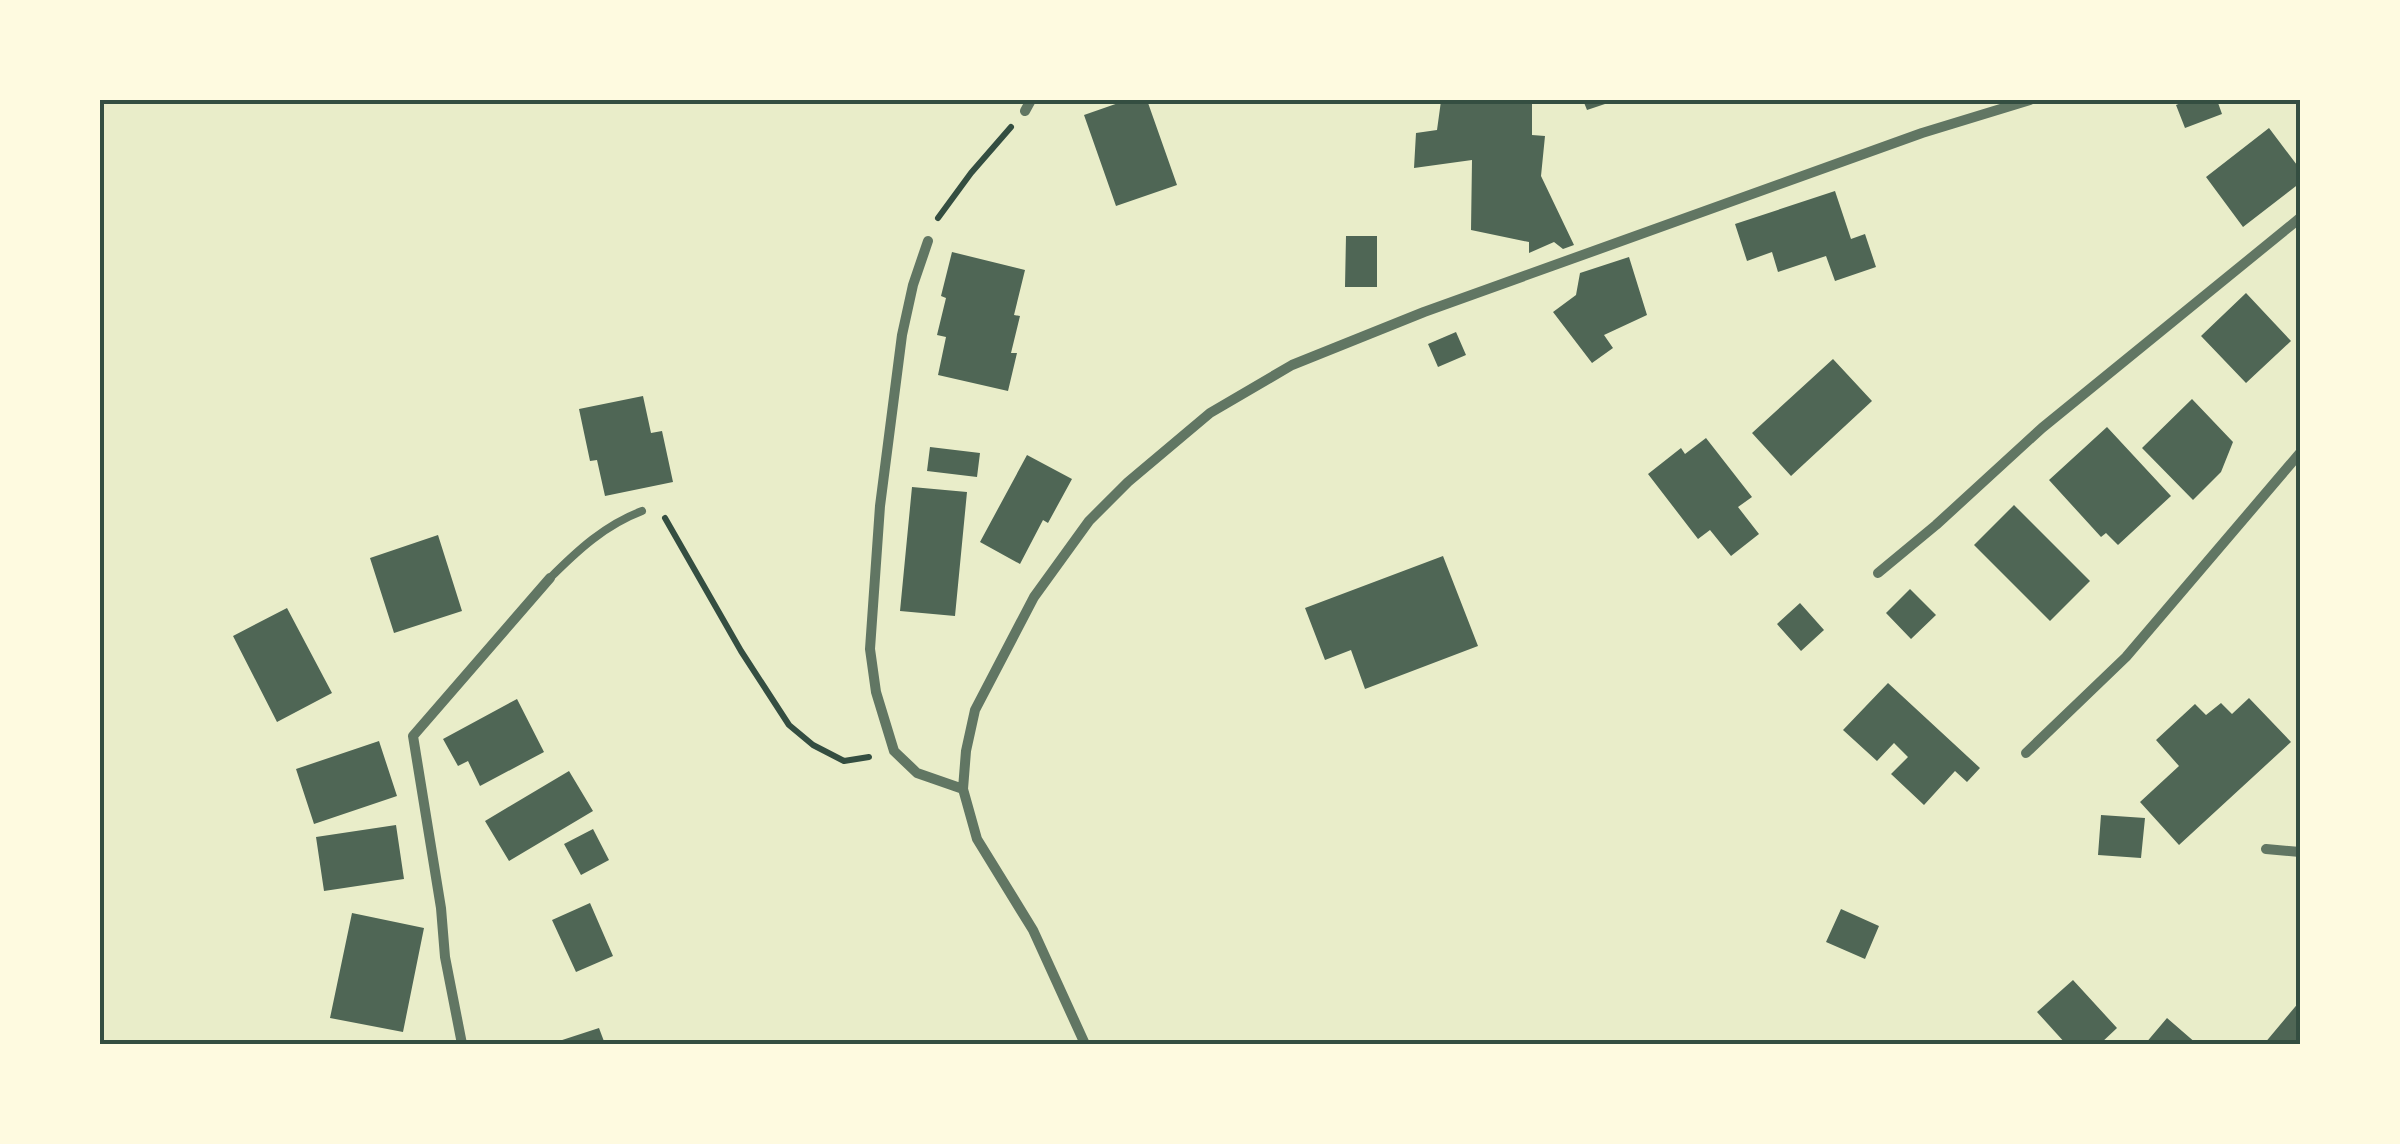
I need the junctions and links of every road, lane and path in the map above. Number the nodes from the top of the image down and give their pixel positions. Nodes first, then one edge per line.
1 (2030, 100) edge
2 (1028, 106) edge
3 (2300, 218) edge
4 (931, 228) dead end
5 (928, 242) dead end
6 (2300, 453) edge
7 (642, 511) joint
8 (1878, 573) dead end
9 (550, 578) joint
10 (894, 752) junction
11 (2026, 753) dead end
12 (963, 790) junction
13 (2266, 849) dead end
14 (2300, 852) edge
15 (462, 1044) edge
16 (1085, 1044) edge

1 - 12 street
2 - 4 path
3 - 8 street
5 - 10 street
6 - 11 street
7 - 9 lane
7 - 10 path
9 - 15 street
10 - 12 street
12 - 16 street
13 - 14 street

